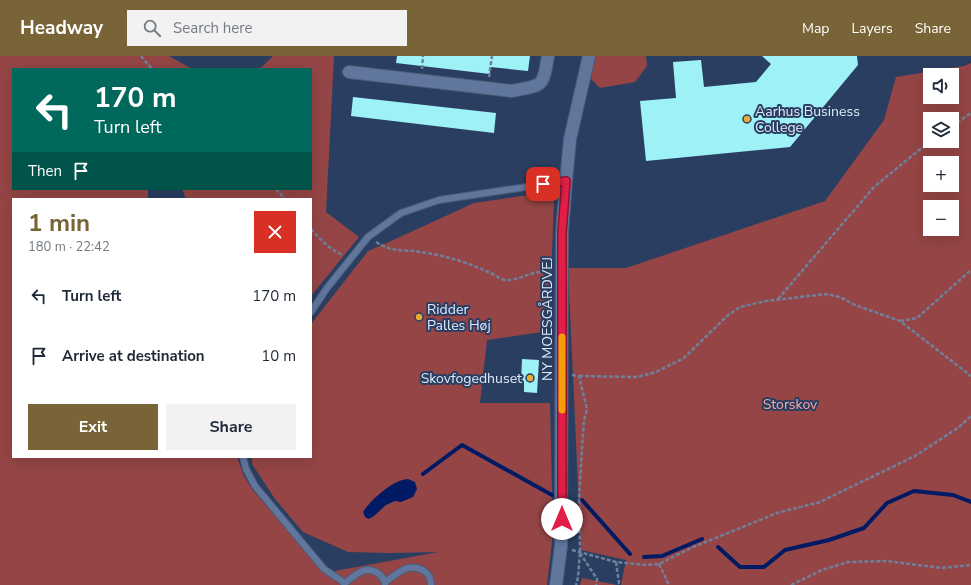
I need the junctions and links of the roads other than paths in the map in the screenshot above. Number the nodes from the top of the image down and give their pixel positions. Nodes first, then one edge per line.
1 (548, 56) edge
2 (589, 56) edge
3 (349, 72) dead end
4 (566, 181) junction
5 (312, 310) edge
6 (243, 458) edge
7 (344, 584) edge
8 (385, 584) edge
9 (431, 585) edge
10 (556, 585) edge

1 - 3 street
2 - 4 street, NY MOESGÅRDVEJ
4 - 5 lane
4 - 10 street, NY MOESGÅRDVEJ
6 - 7 lane
7 - 8 lane
8 - 9 lane

